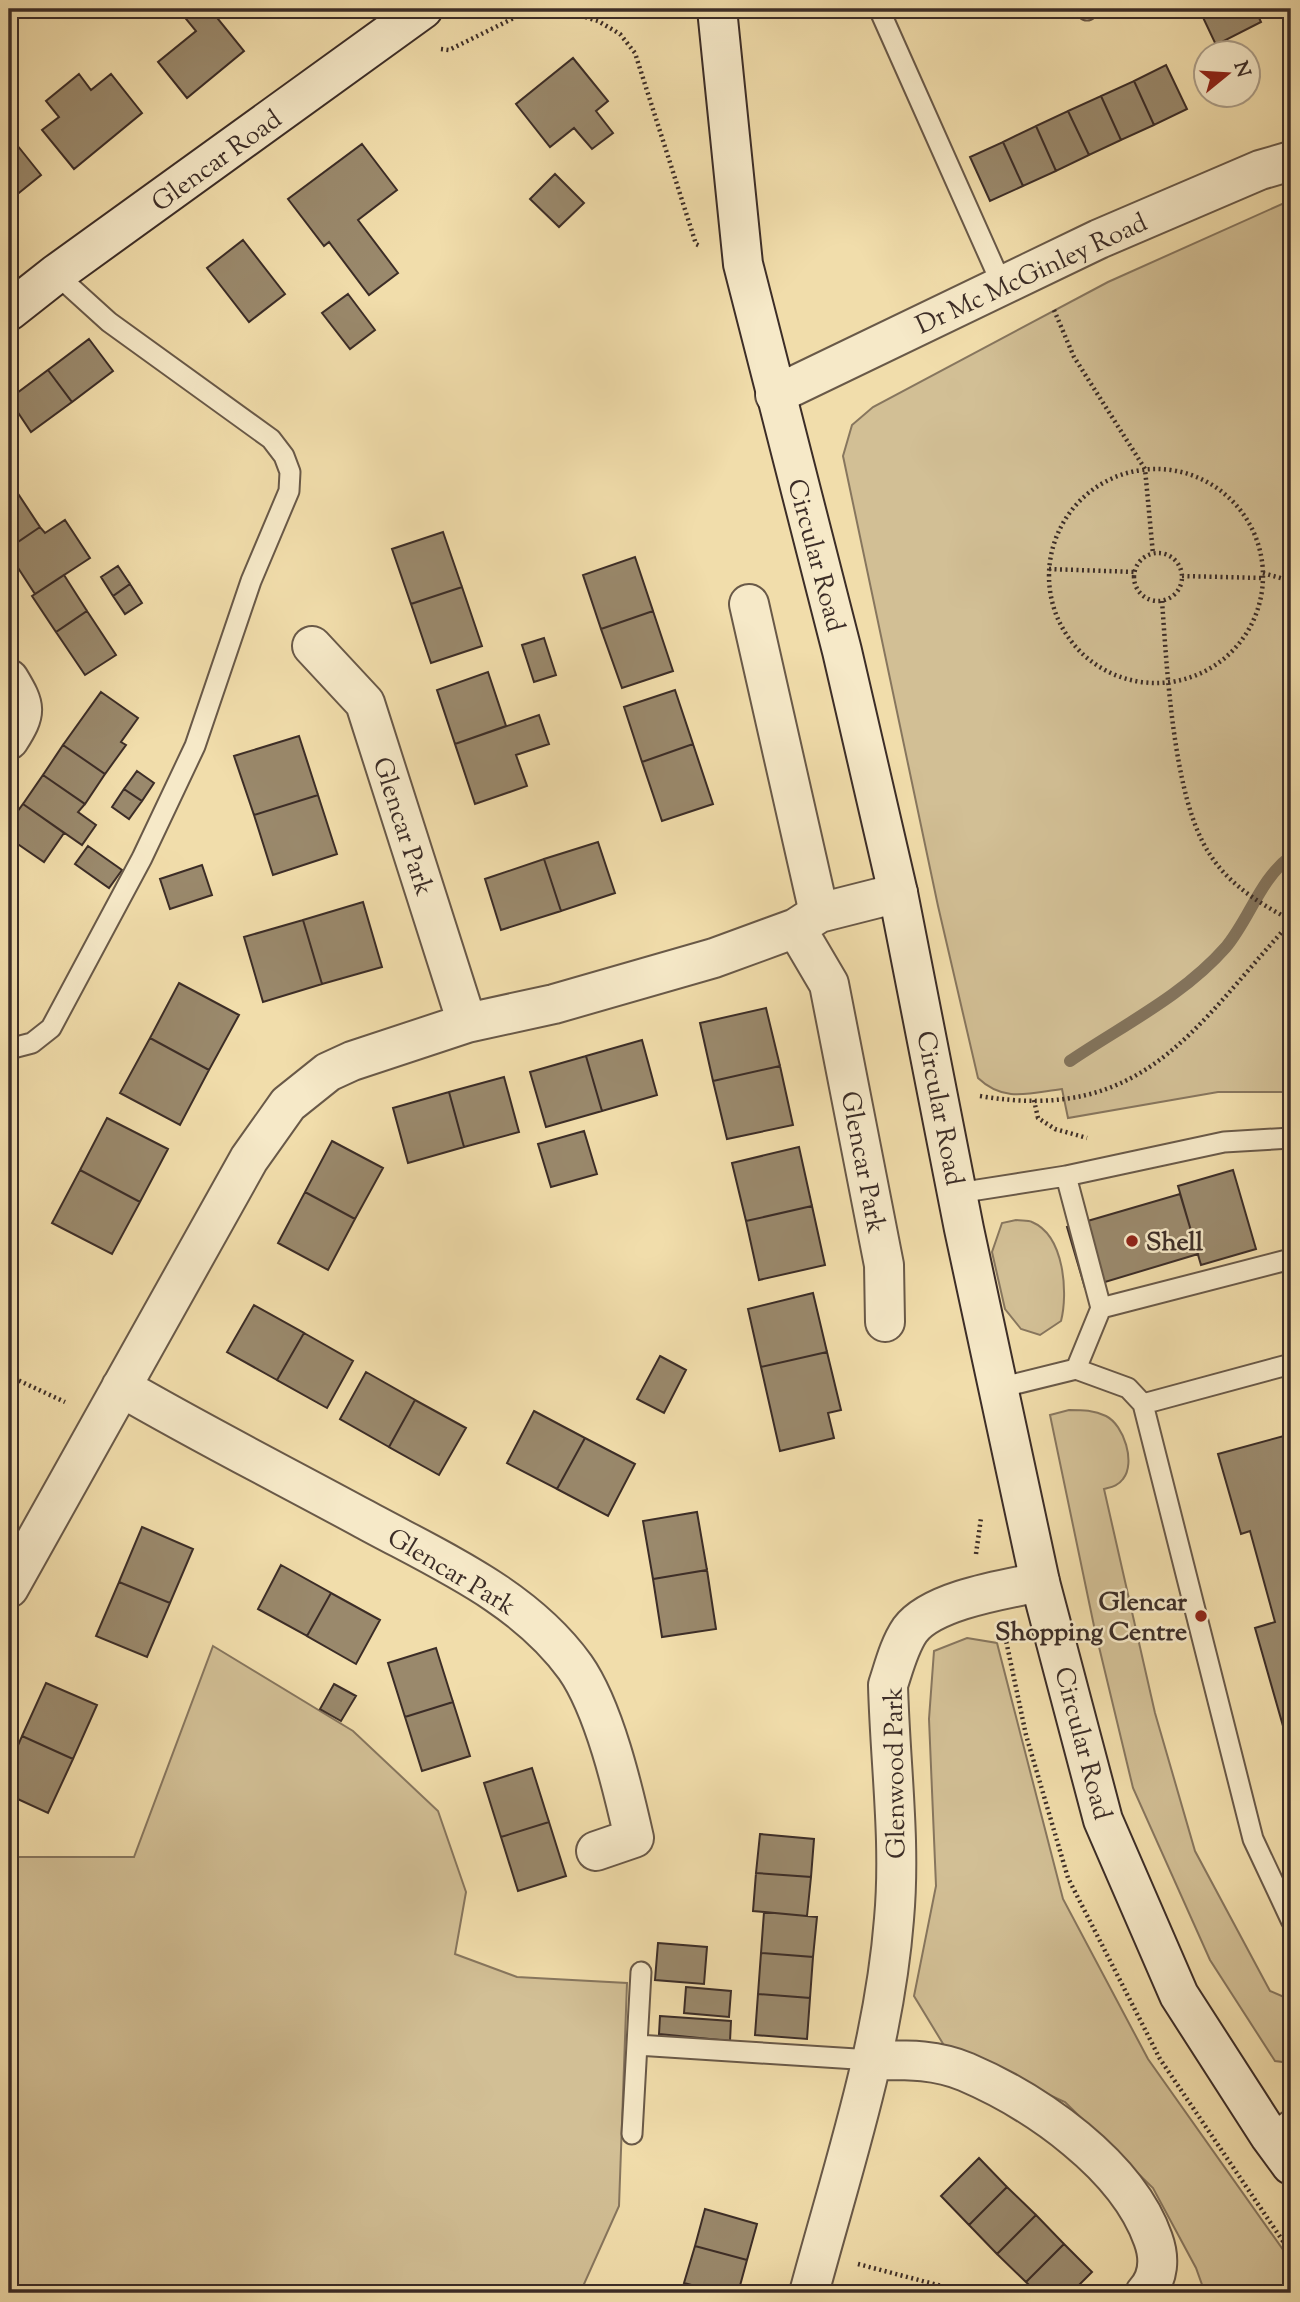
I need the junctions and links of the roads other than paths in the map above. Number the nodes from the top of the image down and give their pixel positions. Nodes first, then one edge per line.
1 (423, 9) edge
2 (717, 9) edge
3 (879, 9) edge
4 (1291, 161) edge
5 (56, 274) junction
6 (1002, 285) junction
7 (9, 311) edge
8 (775, 394) junction
9 (749, 604) dead end
10 (312, 646) dead end
11 (9, 679) edge
12 (9, 740) edge
13 (898, 893) junction
14 (807, 920) junction
15 (467, 1023) junction
16 (9, 1049) edge
17 (1291, 1138) edge
18 (1066, 1176) junction
19 (958, 1193) junction
20 (1291, 1259) edge
21 (1101, 1308) junction
22 (885, 1322) dead end
23 (1291, 1364) edge
24 (1076, 1369) junction
25 (121, 1387) junction
26 (999, 1388) junction
27 (1143, 1404) junction
28 (1040, 1582) junction
29 (9, 1588) edge
30 (596, 1852) dead end
31 (1291, 1920) edge
32 (642, 1972) dead end
33 (637, 2045) junction
34 (872, 2060) junction
35 (1280, 2127) edge
36 (632, 2134) dead end
37 (1291, 2165) edge
38 (809, 2293) edge
39 (1145, 2293) edge

1 - 5 street, Glencar Road
2 - 8 street, Circular Road
3 - 6 lane
4 - 6 street, Dr Mc McGinley Road
5 - 7 street, Glencar Road
5 - 16 lane
6 - 8 street, Dr Mc McGinley Road
8 - 13 street, Circular Road
9 - 14 street, Glencar Park
10 - 15 street, Glencar Park
11 - 12 street
13 - 14 street
13 - 19 street, Circular Road
14 - 15 street
14 - 22 street, Glencar Park
15 - 25 street
17 - 18 lane
18 - 19 lane
18 - 21 lane
19 - 26 street, Circular Road
20 - 21 lane
21 - 24 lane
23 - 27 lane
24 - 26 lane
24 - 27 lane
25 - 29 street
25 - 30 street, Glencar Park
26 - 28 street, Circular Road
27 - 31 lane
28 - 34 street, Glenwood Park
28 - 35 street, Circular Road
32 - 33 lane
33 - 34 lane
33 - 36 lane
34 - 38 street, Glenwood Park
34 - 39 street
35 - 37 street, Circular Road

